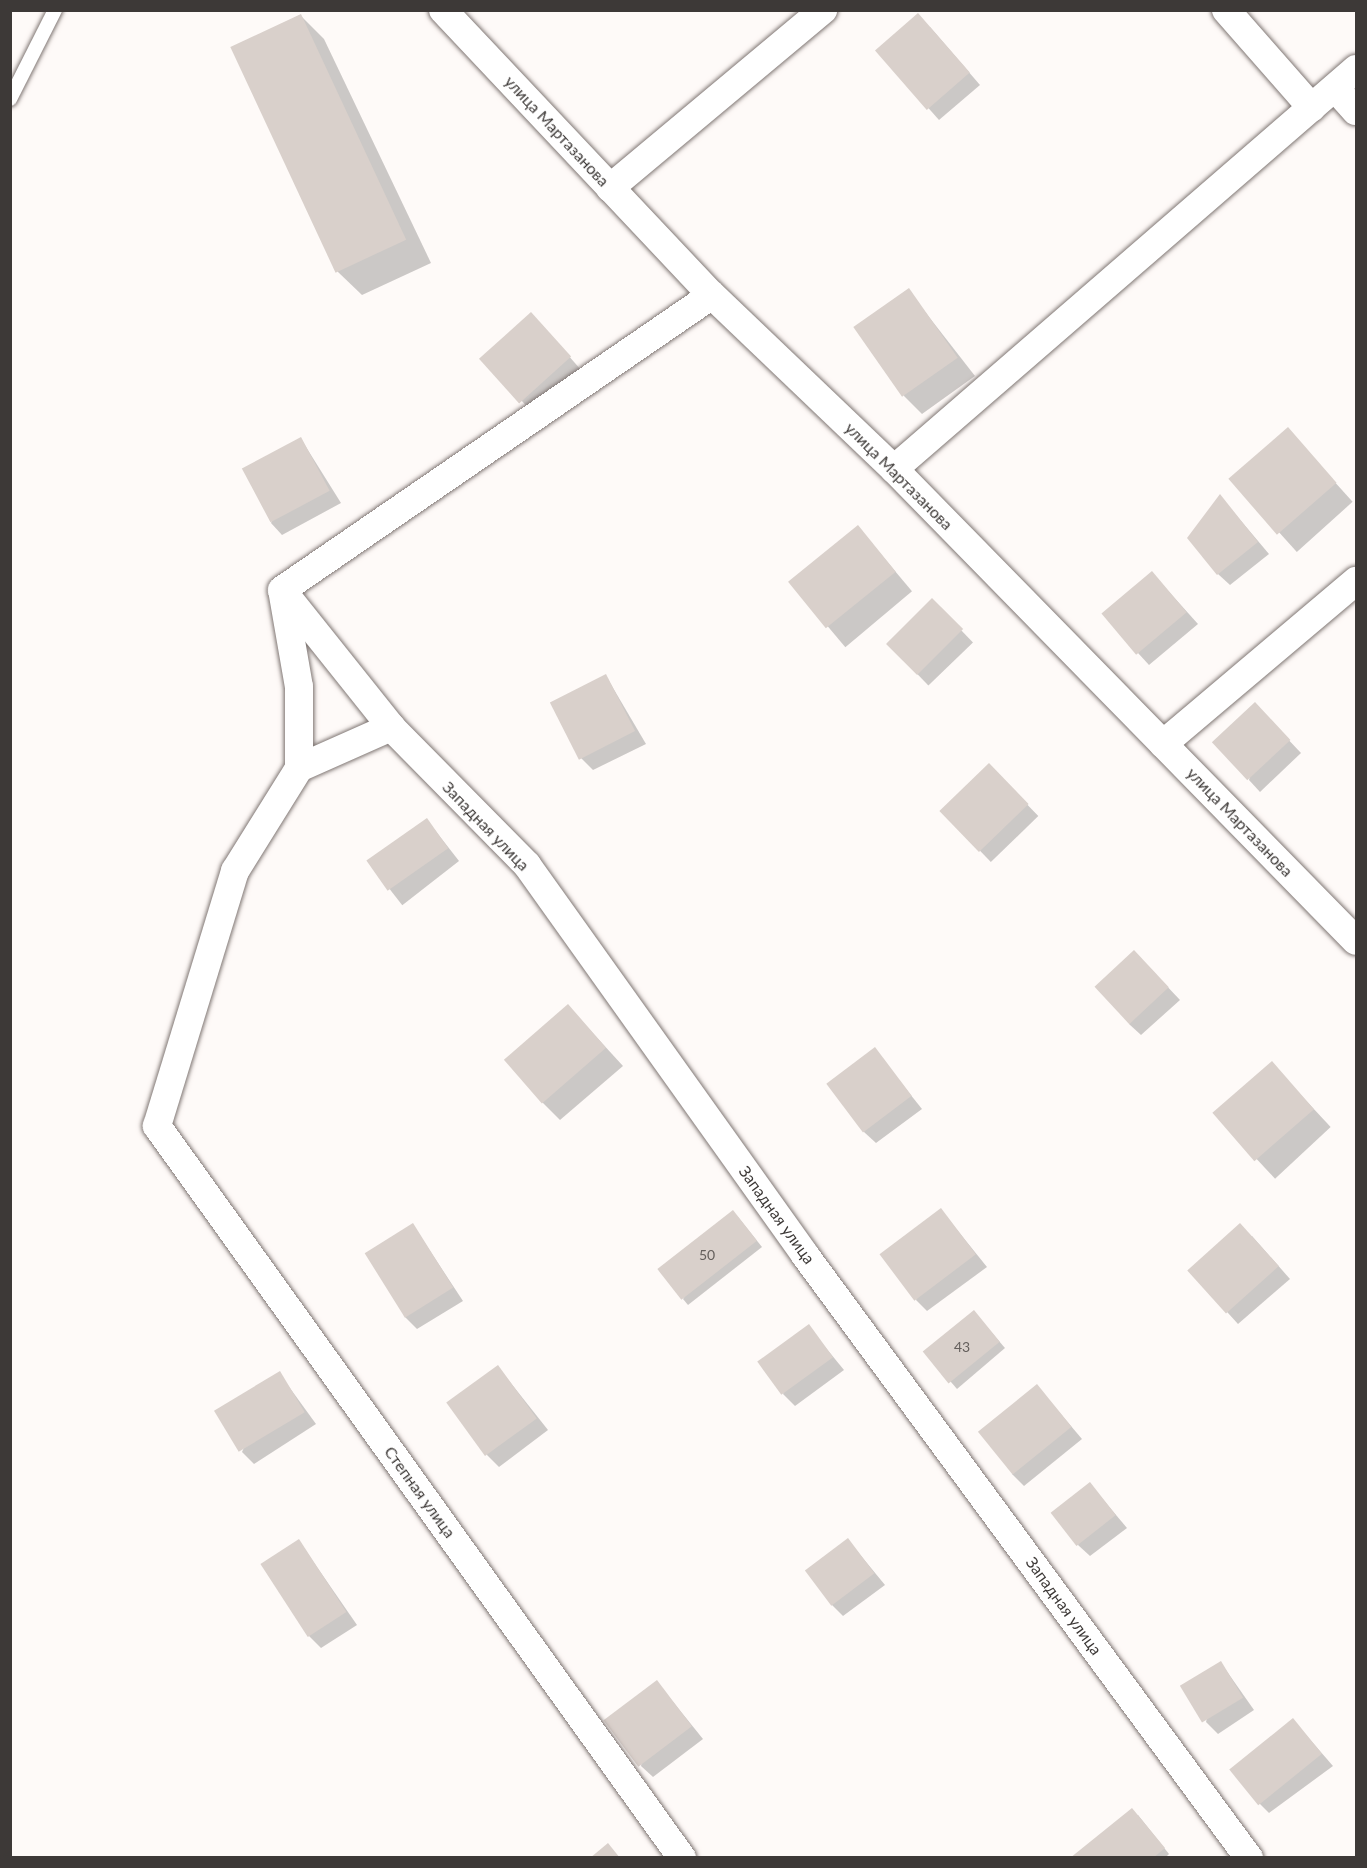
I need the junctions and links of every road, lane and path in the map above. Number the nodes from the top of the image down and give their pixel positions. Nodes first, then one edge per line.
1 (55, 10) edge
2 (444, 10) edge
3 (823, 10) edge
4 (1226, 10) edge
5 (1356, 69) edge
6 (1335, 88) junction
7 (10, 99) edge
8 (1312, 108) junction
9 (1356, 111) edge
10 (610, 188) junction
11 (712, 296) junction
12 (894, 469) junction
13 (1356, 581) edge
14 (282, 590) junction
15 (391, 727) junction
16 (1163, 744) junction
17 (299, 768) junction
18 (1356, 941) edge
19 (682, 1857) edge
20 (1249, 1857) edge

1 - 7 lane
2 - 10 street, улица Мартазанова
3 - 10 street
4 - 8 street
5 - 6 street
6 - 8 street
6 - 9 street
8 - 12 street
10 - 11 street, улица Мартазанова
11 - 12 street, улица Мартазанова
11 - 14 street
12 - 16 street, улица Мартазанова
13 - 16 street
14 - 15 street, Западная улица
14 - 17 street
15 - 17 street
15 - 20 street, Западная улица
16 - 18 street, улица Мартазанова
17 - 19 street, Степная улица

